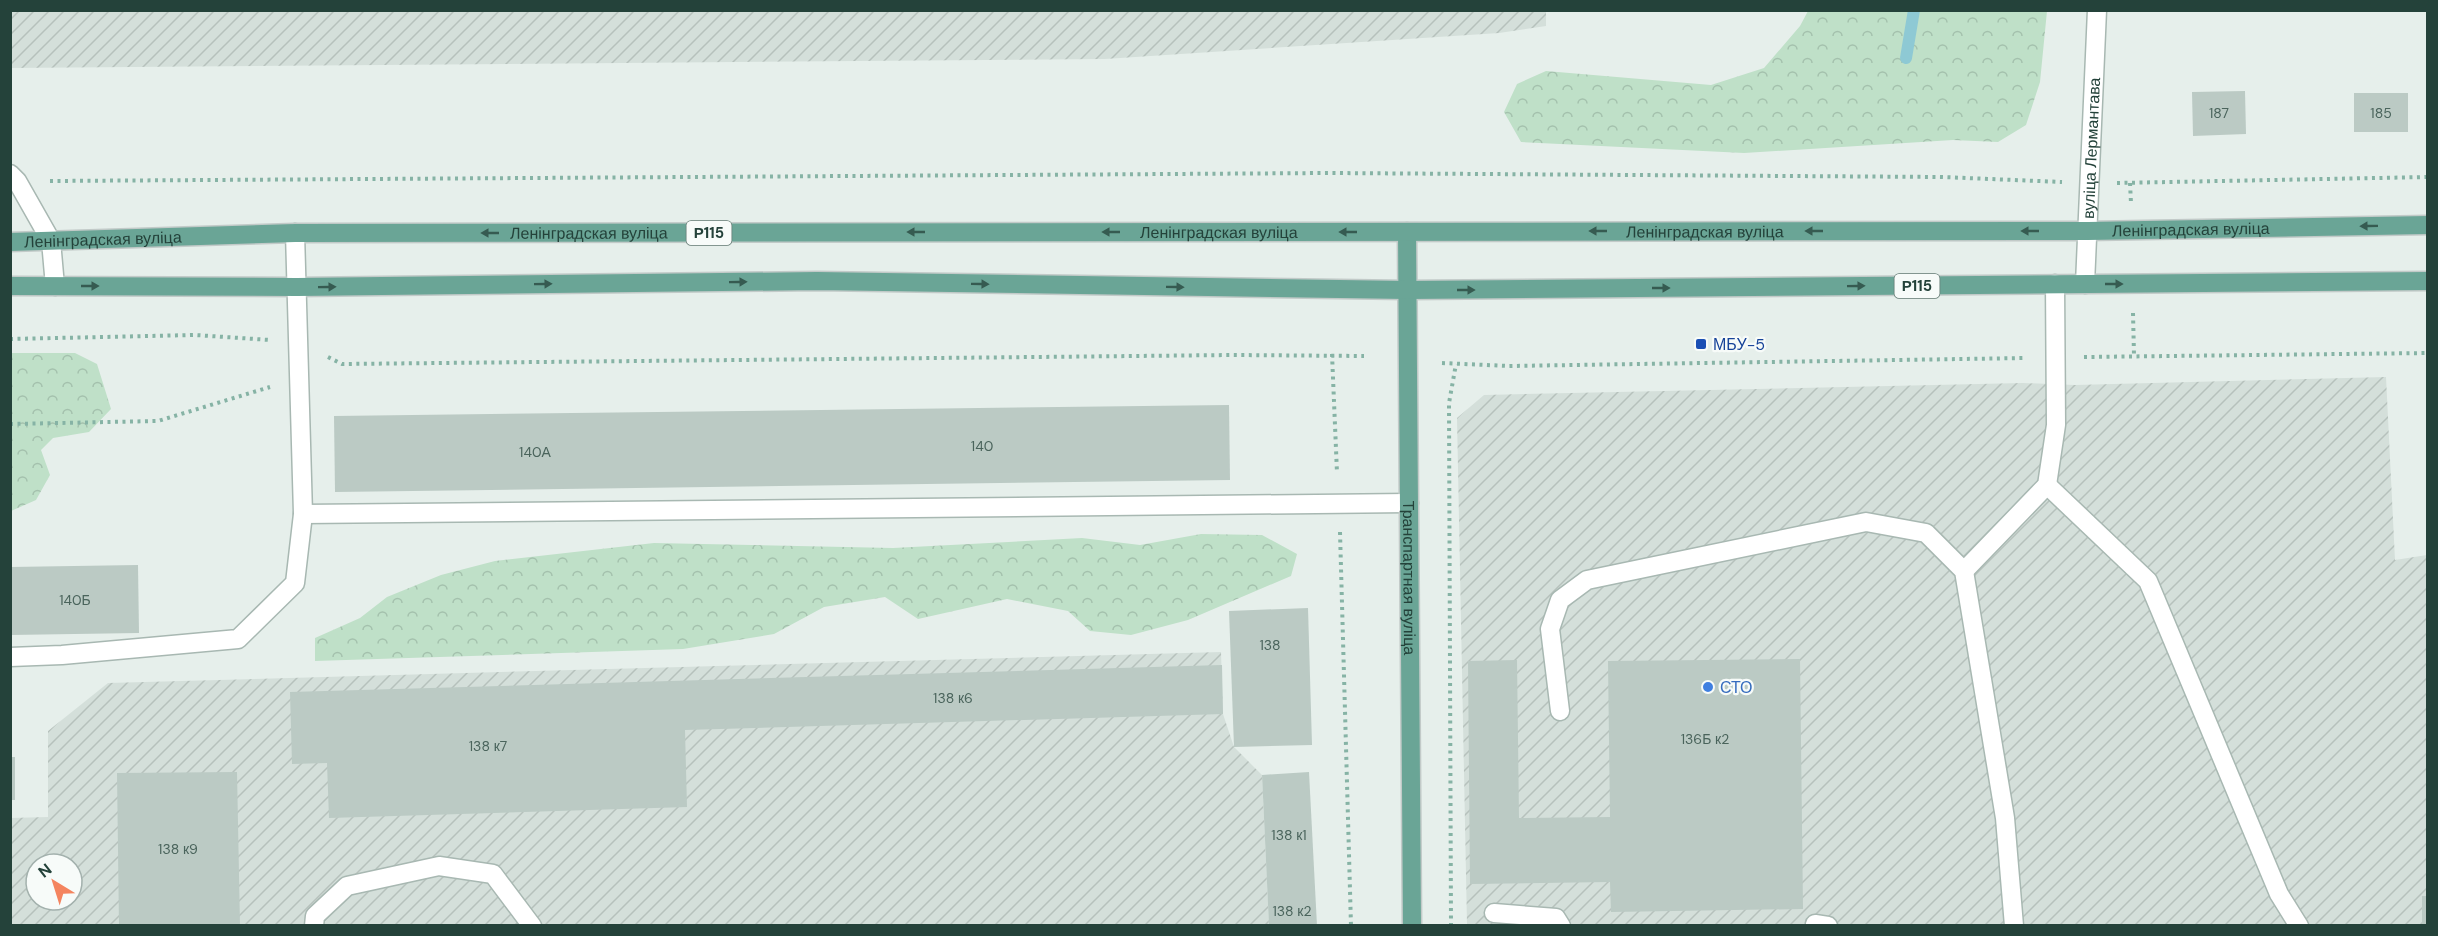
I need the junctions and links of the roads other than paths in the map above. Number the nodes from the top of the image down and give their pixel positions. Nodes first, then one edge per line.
1 (2097, 10) edge
2 (14, 178) edge
3 (2427, 225) edge
4 (2088, 231) junction
5 (1407, 232) junction
6 (295, 233) junction
7 (10, 242) edge
8 (51, 242) junction
9 (2427, 281) edge
10 (2055, 284) junction
11 (2085, 284) junction
12 (10, 286) edge
13 (55, 286) junction
14 (297, 287) junction
15 (1407, 290) junction
16 (2047, 485) junction
17 (1409, 503) junction
18 (303, 514) junction
19 (1964, 571) junction
20 (10, 657) edge
21 (1560, 711) dead end
22 (1494, 913) dead end
23 (314, 926) edge
24 (532, 926) edge
25 (1412, 926) edge
26 (1561, 926) edge
27 (2014, 926) edge
28 (2299, 926) edge

1 - 4 street, вуліца Лермантава
2 - 8 street
3 -> 4 main road, Ленінградская вуліца / Р115
4 -> 5 main road, Ленінградская вуліца / Р115
4 - 11 street, вуліца Лермантава
5 -> 6 main road, Ленінградская вуліца / Р115
5 - 15 main road, Транспартная вуліца
6 - 8 main road, Ленінградская вуліца / Р115
6 - 14 street
7 - 8 main road, Ленінградская вуліца / Р115
8 - 13 street
11 -> 9 main road, Р115
10 - 11 main road, Р115
15 -> 10 main road, Р115
10 - 16 street
12 - 13 main road, Р115
13 -> 14 main road, Р115
14 -> 15 main road, Р115
14 - 18 street
15 - 17 main road, Транспартная вуліца
16 - 19 street
16 - 28 street
17 - 18 street
17 - 25 main road, Транспартная вуліца
18 - 20 street
19 - 21 street
19 - 27 street
22 - 26 street
23 - 24 street

